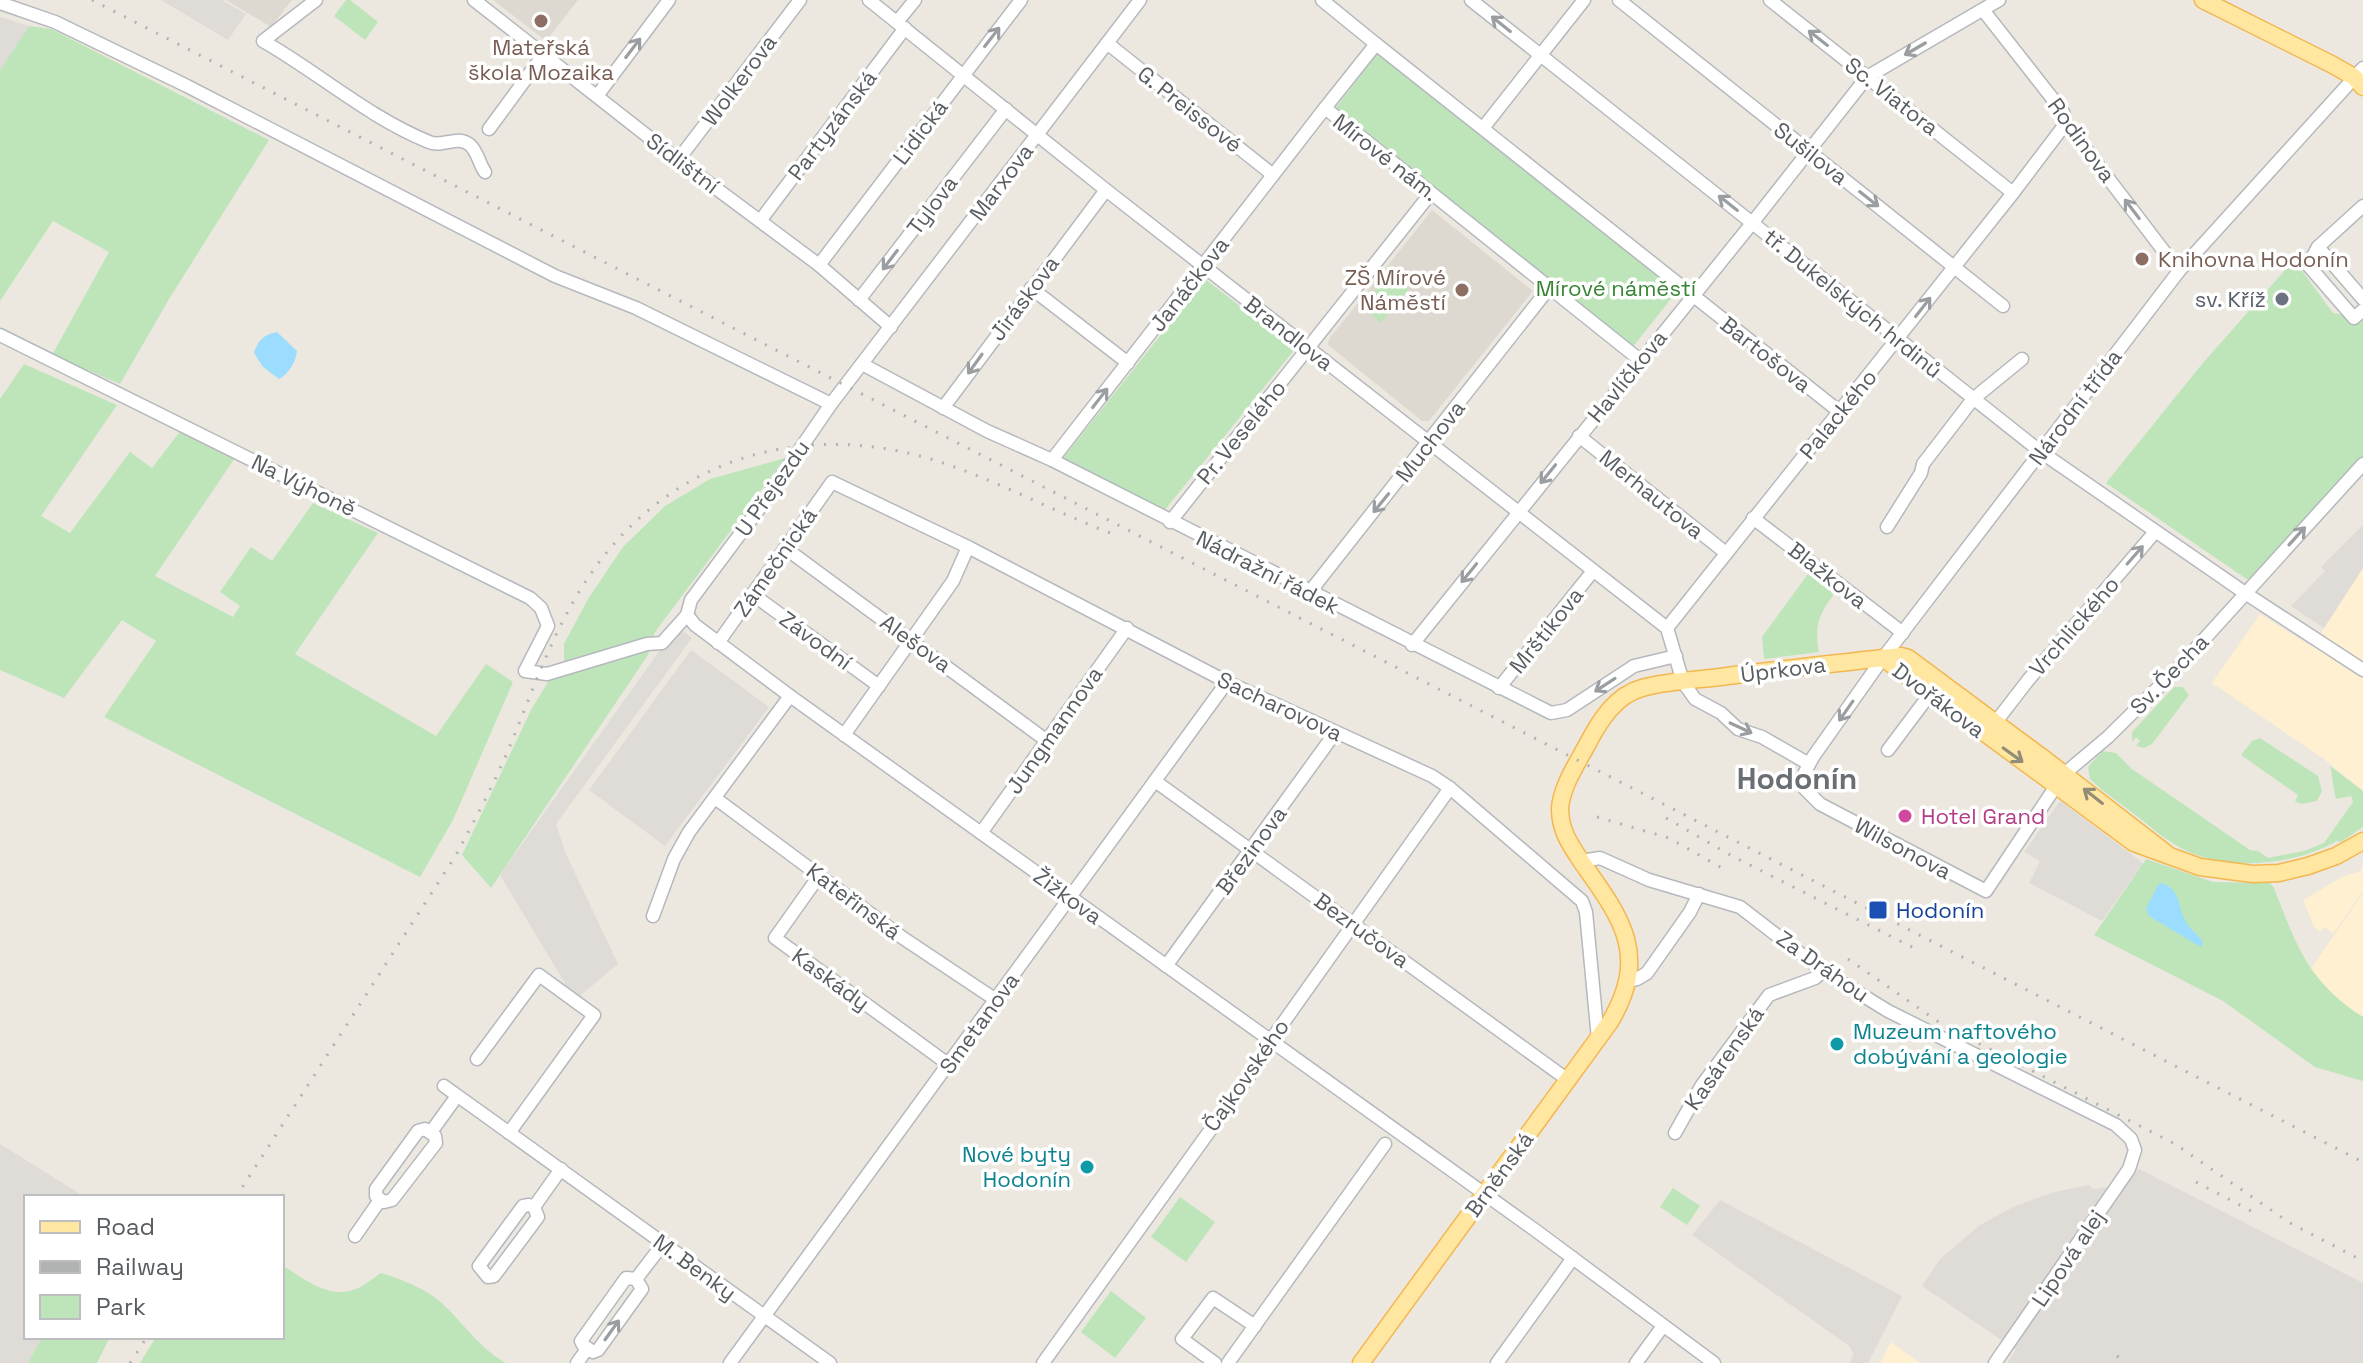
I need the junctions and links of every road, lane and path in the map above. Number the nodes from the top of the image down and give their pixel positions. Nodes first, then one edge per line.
1 (316, 0) edge
2 (474, 0) edge
3 (669, 0) edge
4 (800, 0) edge
5 (869, 0) edge
6 (915, 0) edge
7 (1021, 0) edge
8 (1140, 0) edge
9 (1322, 0) edge
10 (1471, 0) edge
11 (1584, 0) edge
12 (1619, 0) edge
13 (1770, 0) edge
14 (1999, 0) edge
15 (2203, 0) edge
16 (0, 3) edge
17 (1983, 10) junction
18 (901, 25) junction
19 (1107, 43) junction
20 (1376, 44) junction
21 (544, 54) junction
22 (1540, 55) junction
23 (963, 75) junction
24 (1867, 77) junction
25 (2360, 77) edge
26 (597, 96) junction
27 (1325, 108) junction
28 (1006, 109) junction
29 (2066, 123) junction
30 (1483, 128) junction
31 (489, 129) dead end
32 (1037, 134) junction
33 (1808, 151) junction
34 (678, 160) junction
35 (485, 172) dead end
36 (1273, 175) junction
37 (1106, 190) junction
38 (1431, 193) junction
39 (2013, 193) junction
40 (2363, 206) edge
41 (760, 221) junction
42 (1753, 222) junction
43 (2318, 247) junction
44 (819, 265) junction
45 (1204, 266) junction
46 (1955, 267) junction
47 (2179, 271) junction
48 (1031, 288) junction
49 (1549, 288) junction
50 (1693, 296) junction
51 (2363, 299) edge
52 (859, 300) junction
53 (2003, 306) dead end
54 (2363, 310) edge
55 (891, 327) junction
56 (0, 335) edge
57 (1898, 339) junction
58 (1308, 348) junction
59 (2022, 359) dead end
60 (1640, 360) junction
61 (1128, 363) junction
62 (862, 364) junction
63 (1973, 399) junction
64 (831, 404) junction
65 (943, 408) junction
66 (1840, 412) junction
67 (1579, 436) junction
68 (1429, 443) junction
69 (2041, 452) junction
70 (1052, 460) junction
71 (2363, 464) edge
72 (832, 482) joint
73 (1517, 512) junction
74 (1753, 518) junction
75 (1170, 522) junction
76 (1887, 527) dead end
77 (2155, 532) junction
78 (968, 547) junction
79 (785, 548) junction
80 (1726, 553) junction
81 (1593, 571) junction
82 (1309, 593) junction
83 (2245, 593) junction
84 (752, 594) junction
85 (687, 615) junction
86 (1127, 628) junction
87 (1667, 628) junction
88 (1903, 633) junction
89 (913, 640) junction
90 (718, 643) junction
91 (1412, 645) junction
92 (1676, 656) junction
93 (1883, 658) junction
94 (2363, 670) edge
95 (1227, 682) junction
96 (1683, 682) junction
97 (879, 686) junction
98 (1499, 688) junction
99 (1930, 694) junction
100 (790, 696) junction
101 (1995, 723) junction
102 (1335, 733) junction
103 (844, 735) junction
104 (1047, 741) junction
105 (1888, 750) dead end
106 (1809, 764) junction
107 (2060, 780) junction
108 (1155, 781) junction
109 (1450, 788) junction
110 (715, 798) junction
111 (981, 833) junction
112 (2363, 841) edge
113 (1250, 850) junction
114 (1581, 861) junction
115 (819, 876) junction
116 (1986, 891) joint
117 (1699, 894) junction
118 (1071, 898) junction
119 (653, 916) dead end
120 (1353, 923) junction
121 (1166, 966) junction
122 (1823, 971) junction
123 (1629, 981) junction
124 (996, 1000) junction
125 (1598, 1039) junction
126 (1271, 1040) junction
127 (477, 1059) dead end
128 (948, 1064) junction
129 (1568, 1080) junction
130 (444, 1086) dead end
131 (457, 1096) junction
132 (431, 1132) junction
133 (509, 1133) junction
134 (1675, 1133) dead end
135 (1385, 1144) dead end
136 (2135, 1150) joint
137 (561, 1169) junction
138 (1485, 1194) junction
139 (380, 1200) junction
140 (534, 1207) junction
141 (355, 1236) dead end
142 (663, 1244) junction
143 (1573, 1258) junction
144 (636, 1279) junction
145 (763, 1316) junction
146 (1255, 1326) junction
147 (1663, 1326) junction
148 (587, 1349) junction
149 (577, 1363) edge
150 (730, 1363) edge
151 (830, 1363) edge
152 (1043, 1363) edge
153 (1215, 1363) edge
154 (1228, 1363) edge
155 (1361, 1363) edge
156 (1497, 1363) edge
157 (1636, 1363) edge
158 (1714, 1363) edge
159 (1995, 1363) edge

1 - 35 street
2 - 21 street, Sídlištní
26 -> 3 street
4 - 34 street, Wolkerova
5 - 18 street, Brandlova
6 - 18 street, Partyzánská
23 -> 7 street, Lidická
8 - 19 street, Marxova
9 - 20 street
22 -> 10 street, tř. Dukelských hrdinů
11 - 22 street
12 - 33 street, Sušilova
24 -> 13 street, Sc. Viatora
14 - 17 street, Havlíčkova
15 - 25 main road
16 - 64 street
17 -> 24 street, Havlíčkova
17 - 29 street, Rodinova
18 - 23 street, Brandlova
18 - 41 street, Partyzánská
19 - 32 street, Marxova
19 - 36 street, G. Preissové
20 - 27 street, Mírové nám.
20 - 30 street
21 - 26 street, Sídlištní
21 - 31 street
22 - 30 street
42 -> 22 street, tř. Dukelských hrdinů
23 - 28 street, Brandlova
23 - 44 street, Lidická
24 - 33 street, Havlíčkova
24 - 39 street, Sc. Viatora
25 - 47 street, Národní třída
26 - 34 street, Sídlištní
27 - 36 street, Janáčkova
27 - 38 street, Mírové nám.
28 - 32 street, Brandlova
28 -> 52 street, Tylova
29 - 39 street, Palackého
47 -> 29 street, Rodinova
30 - 50 street
32 - 37 street, Brandlova
32 - 55 street, Marxova
33 - 42 street, Havlíčkova
33 -> 46 street, Sušilova
34 - 41 street, Sídlištní
36 - 45 street, Janáčkova
37 - 45 street, Brandlova
37 - 48 street, Jiráskova
38 - 49 street, Mírové nám.
38 - 58 street, Pr. Veselého
39 - 46 street, Palackého
40 - 43 street
41 - 44 street, Sídlištní
42 - 50 street, Havlíčkova
42 - 57 street, tř. Dukelských hrdinů
43 - 51 street
43 - 54 street
44 - 52 street, Sídlištní
45 - 58 street, Brandlova
45 - 61 street, Janáčkova
46 - 53 street, Sušilova
57 -> 46 street, Palackého
47 - 69 street, Národní třída
48 - 61 street
48 -> 65 street, Jiráskova
49 - 60 street, Mírové nám.
49 - 68 street, Muchova
50 - 60 street, Havlíčkova
50 - 66 street, Bartošova
52 - 55 street, Sídlištní
55 - 62 street, Marxova
56 - 85 street, Na Výhoně
57 - 63 street, tř. Dukelských hrdinů
57 - 66 street, Palackého
58 - 68 street, Brandlova
58 - 75 street, Pr. Veselého
59 - 63 street
60 - 67 street, Havlíčkova
70 -> 61 street, Janáčkova
62 - 64 street, U Přejezdu
62 - 65 street, Nádražní řádek
63 - 69 street, tř. Dukelských hrdinů
63 - 76 street
64 - 85 street, U Přejezdu
65 - 70 street, Nádražní řádek
66 - 74 street, Palackého
67 -> 73 street, Havlíčkova
67 - 80 street, Merhautova
68 - 73 street, Brandlova
68 -> 82 street, Muchova
69 - 77 street, tř. Dukelských hrdinů
69 - 88 street, Národní třída
70 - 75 street, Nádražní řádek
83 -> 71 street, Sv. Čecha
72 - 78 street, Sacharovova
72 - 79 street, Zámečnická
73 - 81 street, Brandlova
73 -> 91 street, Havlíčkova
74 - 80 street, Palackého
74 - 88 street, Blažkova
75 - 82 street, Nádražní řádek
77 - 83 street, tř. Dukelských hrdinů
101 -> 77 street, Vrchlického
78 - 86 street, Sacharovova
78 - 89 street
79 - 84 street, Zámečnická
79 - 89 street, Alešova
80 - 87 street, Palackého
81 - 87 street, Brandlova
81 - 98 street, Mrštíkova
82 - 91 street, Nádražní řádek
83 - 94 street, tř. Dukelských hrdinů
83 - 107 street, Sv. Čecha
84 - 90 street, Zámečnická
84 - 97 street, Závodní
85 - 90 street, Žižkova
86 - 95 street, Sacharovova
86 - 104 street, Jungmannova
87 - 92 street
88 - 93 street, Národní třída
89 - 97 street
89 - 104 street, Alešova
90 - 100 street, Žižkova
91 - 98 street, Nádražní řádek
92 - 96 street
92 -> 98 street, Nádražní řádek
93 - 96 main road, Úprkova
93 - 99 main road, Dvořákova
93 - 101 main road, Dvořákova
93 -> 106 street, Národní třída
95 - 102 street, Sacharovova
95 - 108 street, Smetanova
96 -> 106 street
96 - 114 main road, Brněnská
97 - 103 street
99 - 105 street
99 -> 107 main road, Dvořákova
100 - 103 street, Žižkova
100 - 110 street
101 - 107 main road, Dvořákova
102 - 109 street, Sacharovova
102 - 113 street, Březinova
103 - 111 street, Žižkova
104 - 111 street, Jungmannova
106 - 116 street, Wilsonova
107 - 112 main road, Dvořákova
107 - 116 street, Sv. Čecha
108 - 113 street, Bezručova
108 - 118 street, Smetanova
109 - 120 street, Čajkovského
109 - 125 street, Sacharovova
110 - 115 street, Kateřinská
110 - 119 street
111 - 118 street, Žižkova
113 - 120 street, Bezručova
113 - 121 street, Březinova
114 - 117 street, Za Dráhou
114 - 123 main road, Brněnská
115 - 124 street, Kateřinská
115 - 128 street, Kaskády
117 - 122 street, Za Dráhou
117 - 123 street, Brněnská
118 - 121 street, Žižkova
118 - 124 street, Smetanova
120 - 126 street, Čajkovského
120 - 129 street, Bezručova
121 - 126 street, Žižkova
122 - 134 street, Kasárenská
122 - 136 street, Za Dráhou
123 - 125 main road, Brněnská
124 - 128 street, Smetanova
125 - 129 main road, Brněnská
126 - 138 street, Žižkova
126 - 152 street, Čajkovského
127 - 133 street
128 - 145 street, Smetanova
129 - 138 main road, Brněnská
130 - 131 street, M. Benky
131 - 132 street
131 - 133 street, M. Benky
132 - 139 street
132 - 139 street
133 - 137 street, M. Benky
135 - 146 street
136 - 159 street, Lipová alej
137 - 140 street
137 - 142 street, M. Benky
138 - 143 street, Žižkova
138 - 155 main road, Brněnská
139 - 141 street
140 - 140 street
142 - 144 street
142 - 145 street, M. Benky
143 - 147 street, Žižkova
143 - 156 street
144 - 148 street
148 -> 144 street
145 - 150 street, Smetanova
145 - 151 street, M. Benky
146 - 153 street
146 - 154 street
147 - 157 street
147 - 158 street, Žižkova
148 - 149 street

